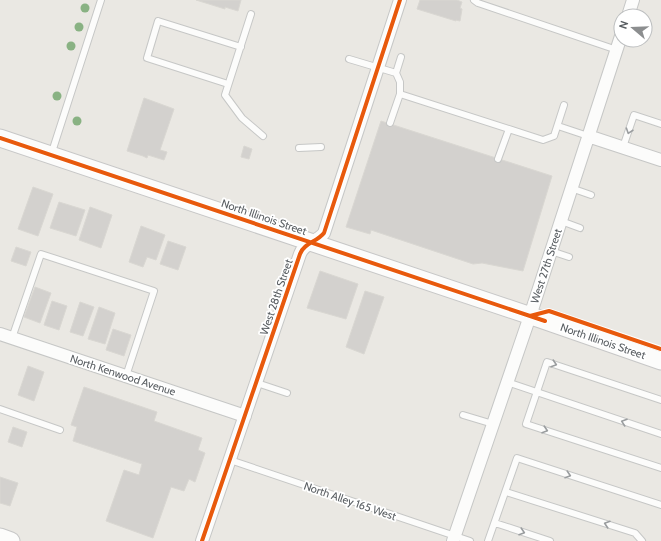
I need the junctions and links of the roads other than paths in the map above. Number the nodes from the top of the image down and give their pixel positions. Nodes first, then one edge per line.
1 (101, 0) edge
2 (400, 0) edge
3 (474, 0) edge
4 (252, 14) dead end
5 (241, 47) junction
6 (617, 50) joint
7 (401, 58) dead end
8 (350, 59) dead end
9 (378, 68) junction
10 (396, 73) junction
11 (228, 84) junction
12 (400, 94) junction
13 (564, 105) dead end
14 (390, 124) dead end
15 (661, 124) edge
16 (558, 126) junction
17 (509, 129) junction
18 (263, 136) dead end
19 (588, 136) junction
20 (0, 138) edge
21 (320, 147) dead end
22 (624, 147) junction
23 (299, 148) dead end
24 (51, 155) junction
25 (498, 159) dead end
26 (661, 160) edge
27 (571, 188) junction
28 (591, 195) dead end
29 (561, 221) junction
30 (580, 228) dead end
31 (312, 243) junction
32 (551, 251) junction
33 (569, 257) dead end
34 (530, 316) junction
35 (0, 334) edge
36 (12, 338) junction
37 (661, 361) edge
38 (126, 376) junction
39 (507, 382) junction
40 (256, 383) junction
41 (536, 392) junction
42 (286, 393) dead end
43 (661, 400) edge
44 (0, 409) edge
45 (463, 415) dead end
46 (245, 416) junction
47 (493, 424) junction
48 (60, 430) dead end
49 (661, 434) edge
50 (230, 460) junction
51 (661, 468) edge
52 (506, 492) junction
53 (661, 505) edge
54 (495, 523) junction
55 (0, 537) edge
56 (454, 539) edge
57 (10, 541) edge
58 (202, 541) edge
59 (470, 541) edge
60 (488, 541) edge
61 (550, 541) edge
62 (642, 541) edge

1 - 24 lane
2 - 9 street, West 28th Street
3 - 6 lane
4 - 5 lane
5 - 11 lane
5 - 11 lane
6 - 19 street, West 27th Street
7 - 10 lane
8 - 9 lane
9 - 10 lane
9 - 31 street, West 28th Street
10 - 12 lane
11 - 18 lane
12 - 14 lane
12 - 17 lane
13 - 16 lane
15 -> 22 lane
16 - 17 lane
16 - 19 lane
17 - 25 lane
19 - 22 street
19 - 27 street, West 27th Street
20 - 24 main road, North Illinois Street
21 - 23 lane
22 - 26 street
24 - 31 main road, North Illinois Street
27 - 28 lane
27 - 29 street, West 27th Street
29 - 30 lane
29 - 32 street, West 27th Street
31 - 34 main road, North Illinois Street
31 - 40 street, West 28th Street
32 - 33 lane
32 - 34 street, West 27th Street
34 - 37 main road, North Illinois Street
34 - 39 street, West 27th Street
35 - 36 street, North Kenwood Avenue
36 - 38 street, North Kenwood Avenue
36 - 38 lane
38 - 46 street, North Kenwood Avenue
39 - 41 lane
39 - 47 street, West 27th Street
40 - 42 lane
40 - 46 street, West 28th Street
41 -> 43 lane
49 -> 41 lane
41 -> 51 lane
44 - 48 lane
45 - 47 lane
46 - 50 street, West 28th Street
47 - 56 street, West 27th Street
50 - 56 lane, North Alley 165 West
50 - 58 street, West 28th Street
52 -> 53 lane
52 - 54 lane
62 -> 52 lane
54 - 60 lane
54 -> 61 lane
55 - 57 main road
56 - 59 lane, North Alley 165 West

